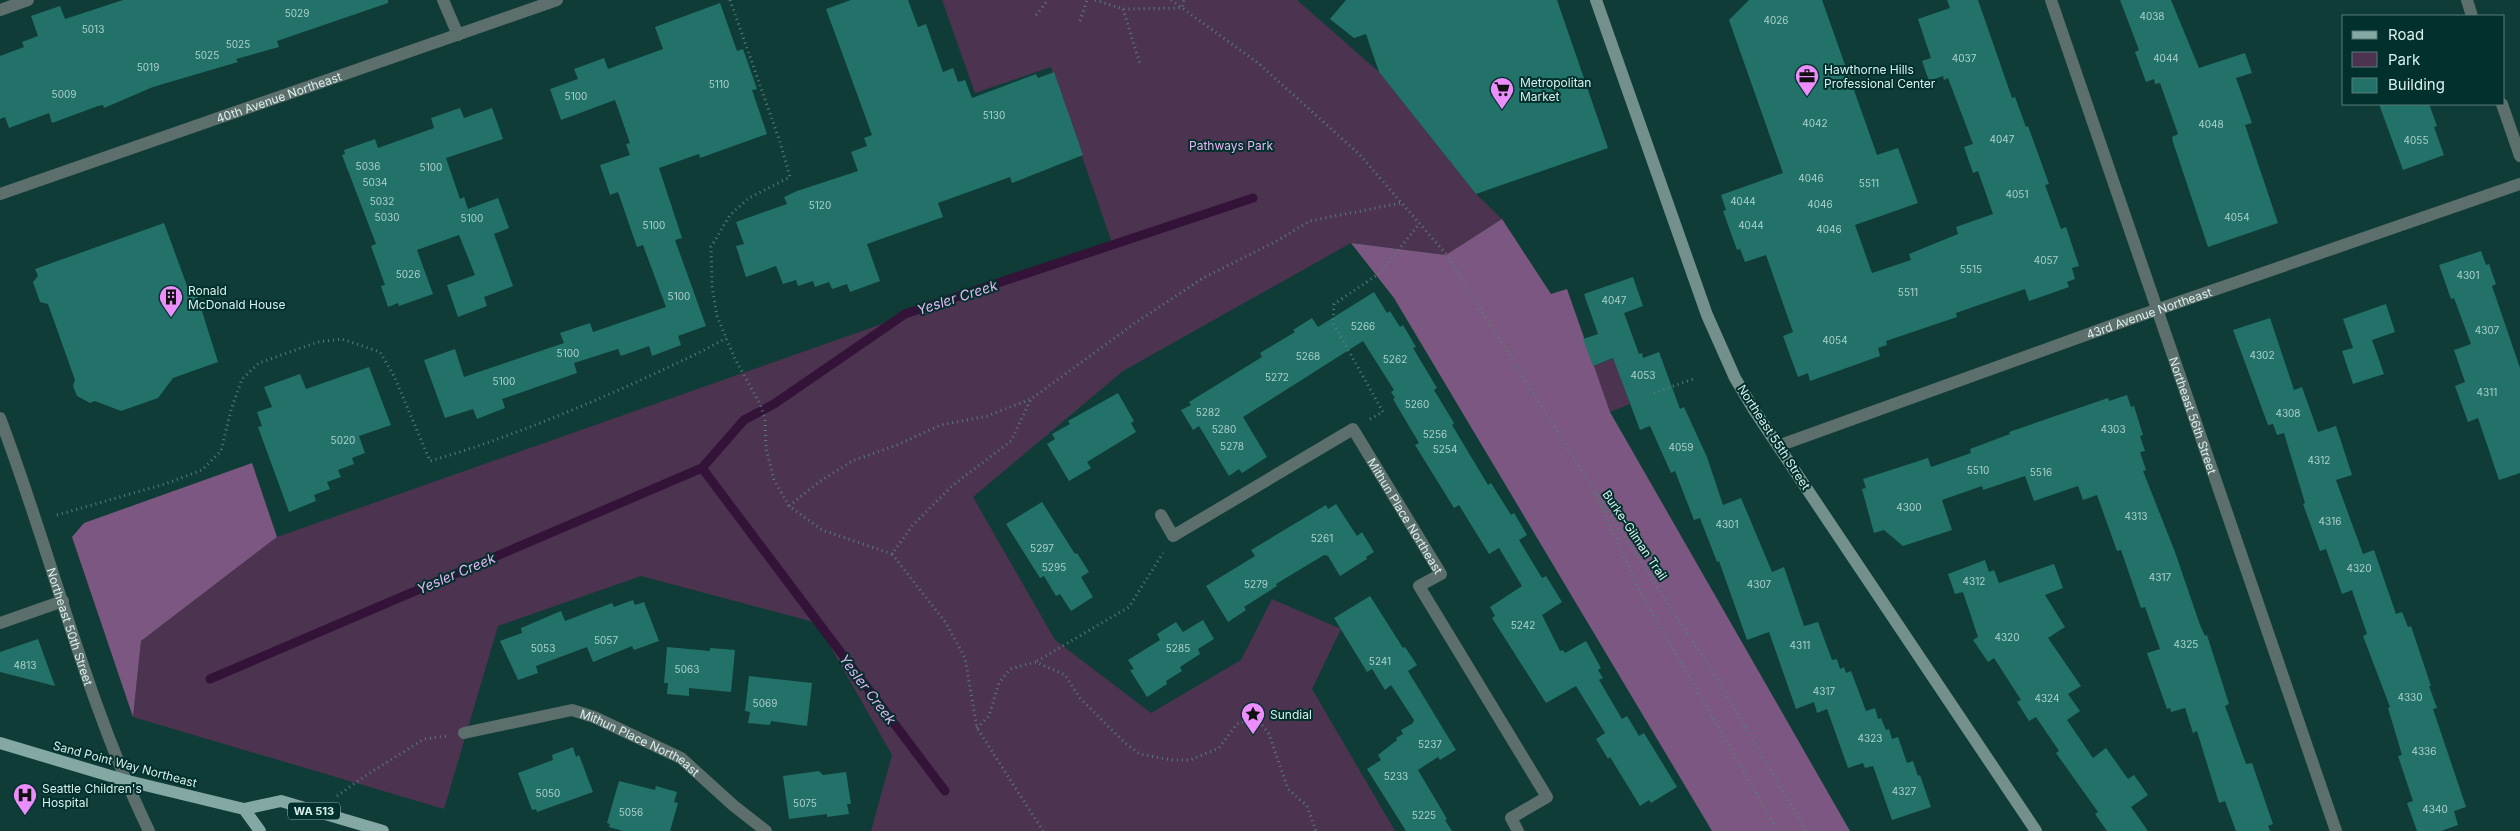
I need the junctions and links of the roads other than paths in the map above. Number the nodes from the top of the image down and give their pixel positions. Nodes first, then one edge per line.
1 (28, 0) edge
2 (443, 0) edge
3 (557, 0) edge
4 (1596, 0) edge
5 (2051, 0) edge
6 (2467, 0) edge
7 (0, 10) edge
8 (2472, 15) edge
9 (458, 34) junction
10 (2502, 105) edge
11 (2520, 156) edge
12 (2520, 184) edge
13 (0, 194) edge
14 (2157, 310) junction
15 (0, 418) edge
16 (1778, 446) junction
17 (1161, 515) dead end
18 (63, 601) junction
19 (0, 623) edge
20 (464, 734) road end
21 (0, 743) edge
22 (124, 780) junction
23 (244, 810) junction
24 (149, 831) edge
25 (260, 831) edge
26 (383, 831) edge
27 (766, 831) edge
28 (1518, 831) edge
29 (2036, 831) edge
30 (2336, 831) edge

1 - 7 street
2 - 9 street
3 - 9 street, 40th Avenue Northeast
4 - 16 main road, Northeast 55th Street
5 - 14 street, Northeast 56th Street
6 - 8 street
9 - 13 street, 40th Avenue Northeast
10 - 11 street
12 - 14 street, 43rd Avenue Northeast
14 - 16 street, 43rd Avenue Northeast
14 - 30 street, Northeast 56th Street
15 - 18 street, Northeast 50th Street
16 - 29 main road, Northeast 55th Street
17 - 28 street, Mithun Place Northeast
18 - 19 street
18 - 22 street, Northeast 50th Street
20 - 27 street, Mithun Place Northeast
21 - 22 main road, Sand Point Way Northeast / WA 513
22 - 23 main road, Sand Point Way Northeast / WA 513
22 - 24 street, Northeast 50th Street
23 - 25 main road
23 - 26 main road, Sand Point Way Northeast / WA 513

